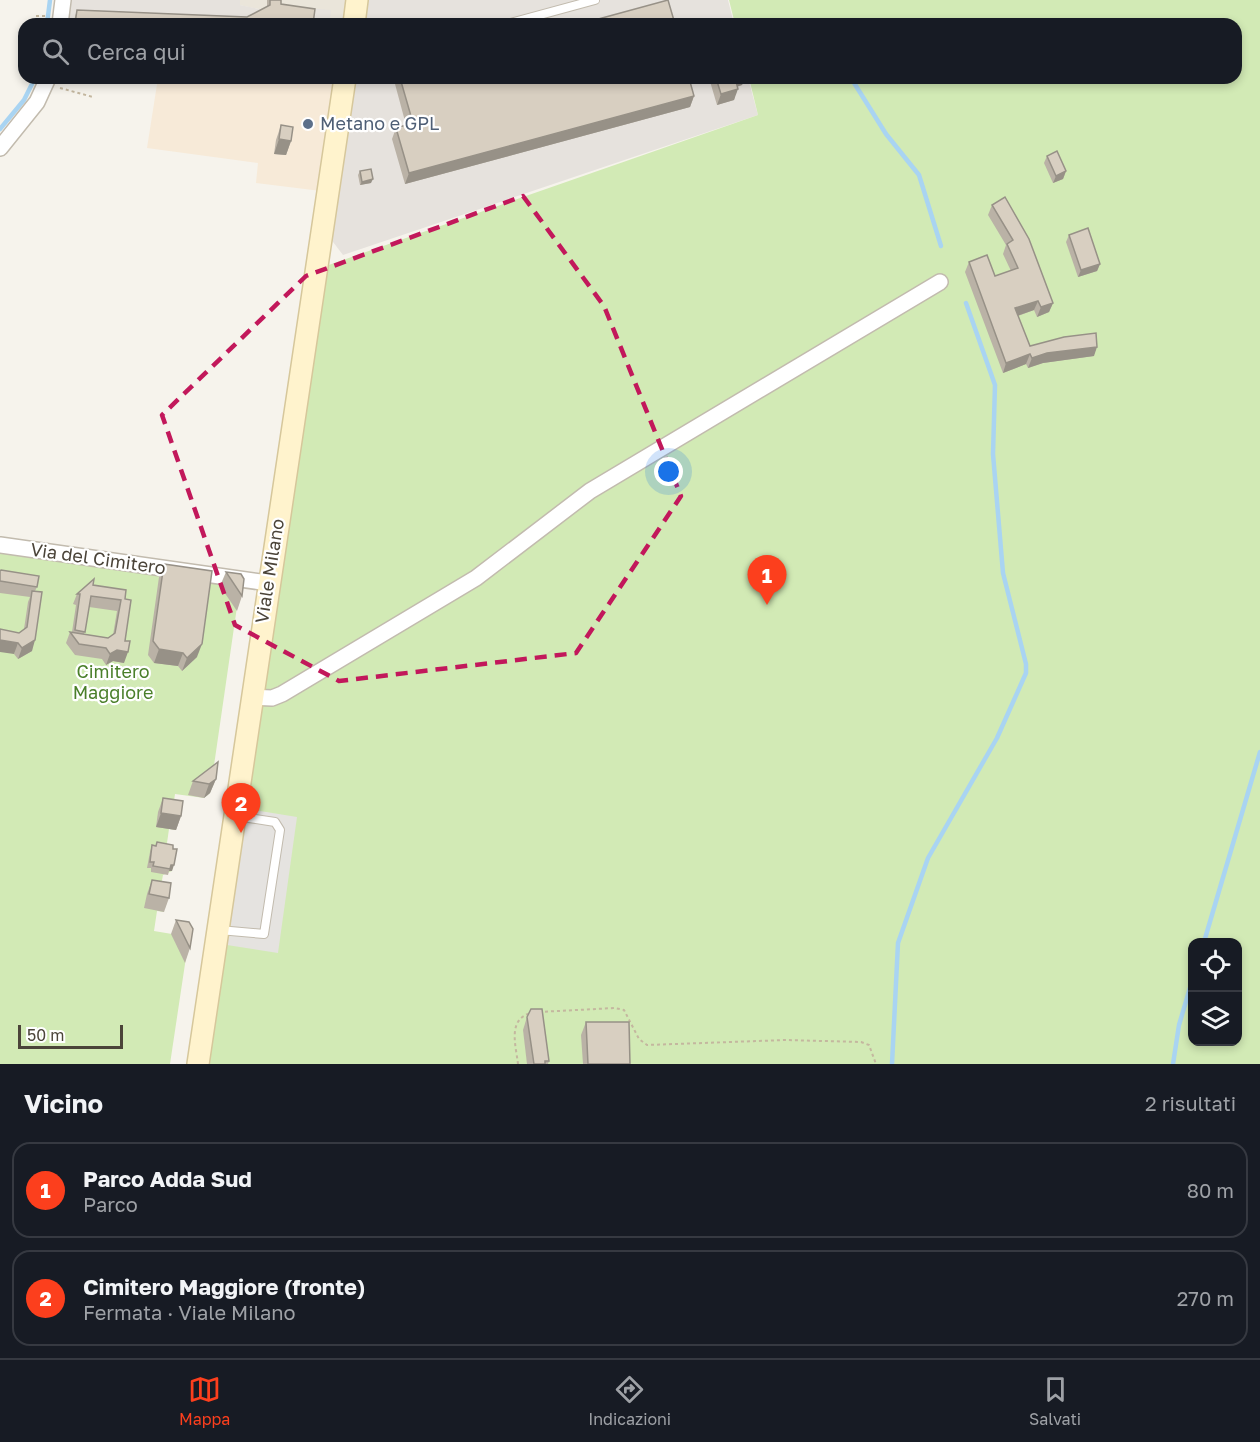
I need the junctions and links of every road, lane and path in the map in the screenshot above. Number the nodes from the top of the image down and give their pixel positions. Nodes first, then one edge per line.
1 (63, 0) edge
2 (357, 0) edge
3 (595, 0) edge
4 (36, 16) dead end
5 (45, 16) dead end
6 (61, 18) edge
7 (355, 18) edge
8 (529, 18) edge
9 (45, 84) edge
10 (58, 84) edge
11 (344, 84) edge
12 (93, 97) dead end
13 (0, 148) edge
14 (940, 282) dead end
15 (0, 545) edge
16 (268, 583) junction
17 (251, 697) junction
18 (234, 815) junction
19 (218, 930) junction
20 (198, 1064) edge
21 (519, 1064) edge
22 (876, 1064) edge

1 - 6 street
2 - 7 street
3 - 8 lane
4 - 5 path
9 - 13 street
10 - 12 path
11 - 16 street, Viale Milano
14 - 17 street
15 - 16 street, Via del Cimitero
16 - 17 street, Viale Milano
17 - 18 street, Viale Milano
18 - 19 street, Viale Milano
18 - 19 lane
19 - 20 street, Viale Milano
21 - 22 path

